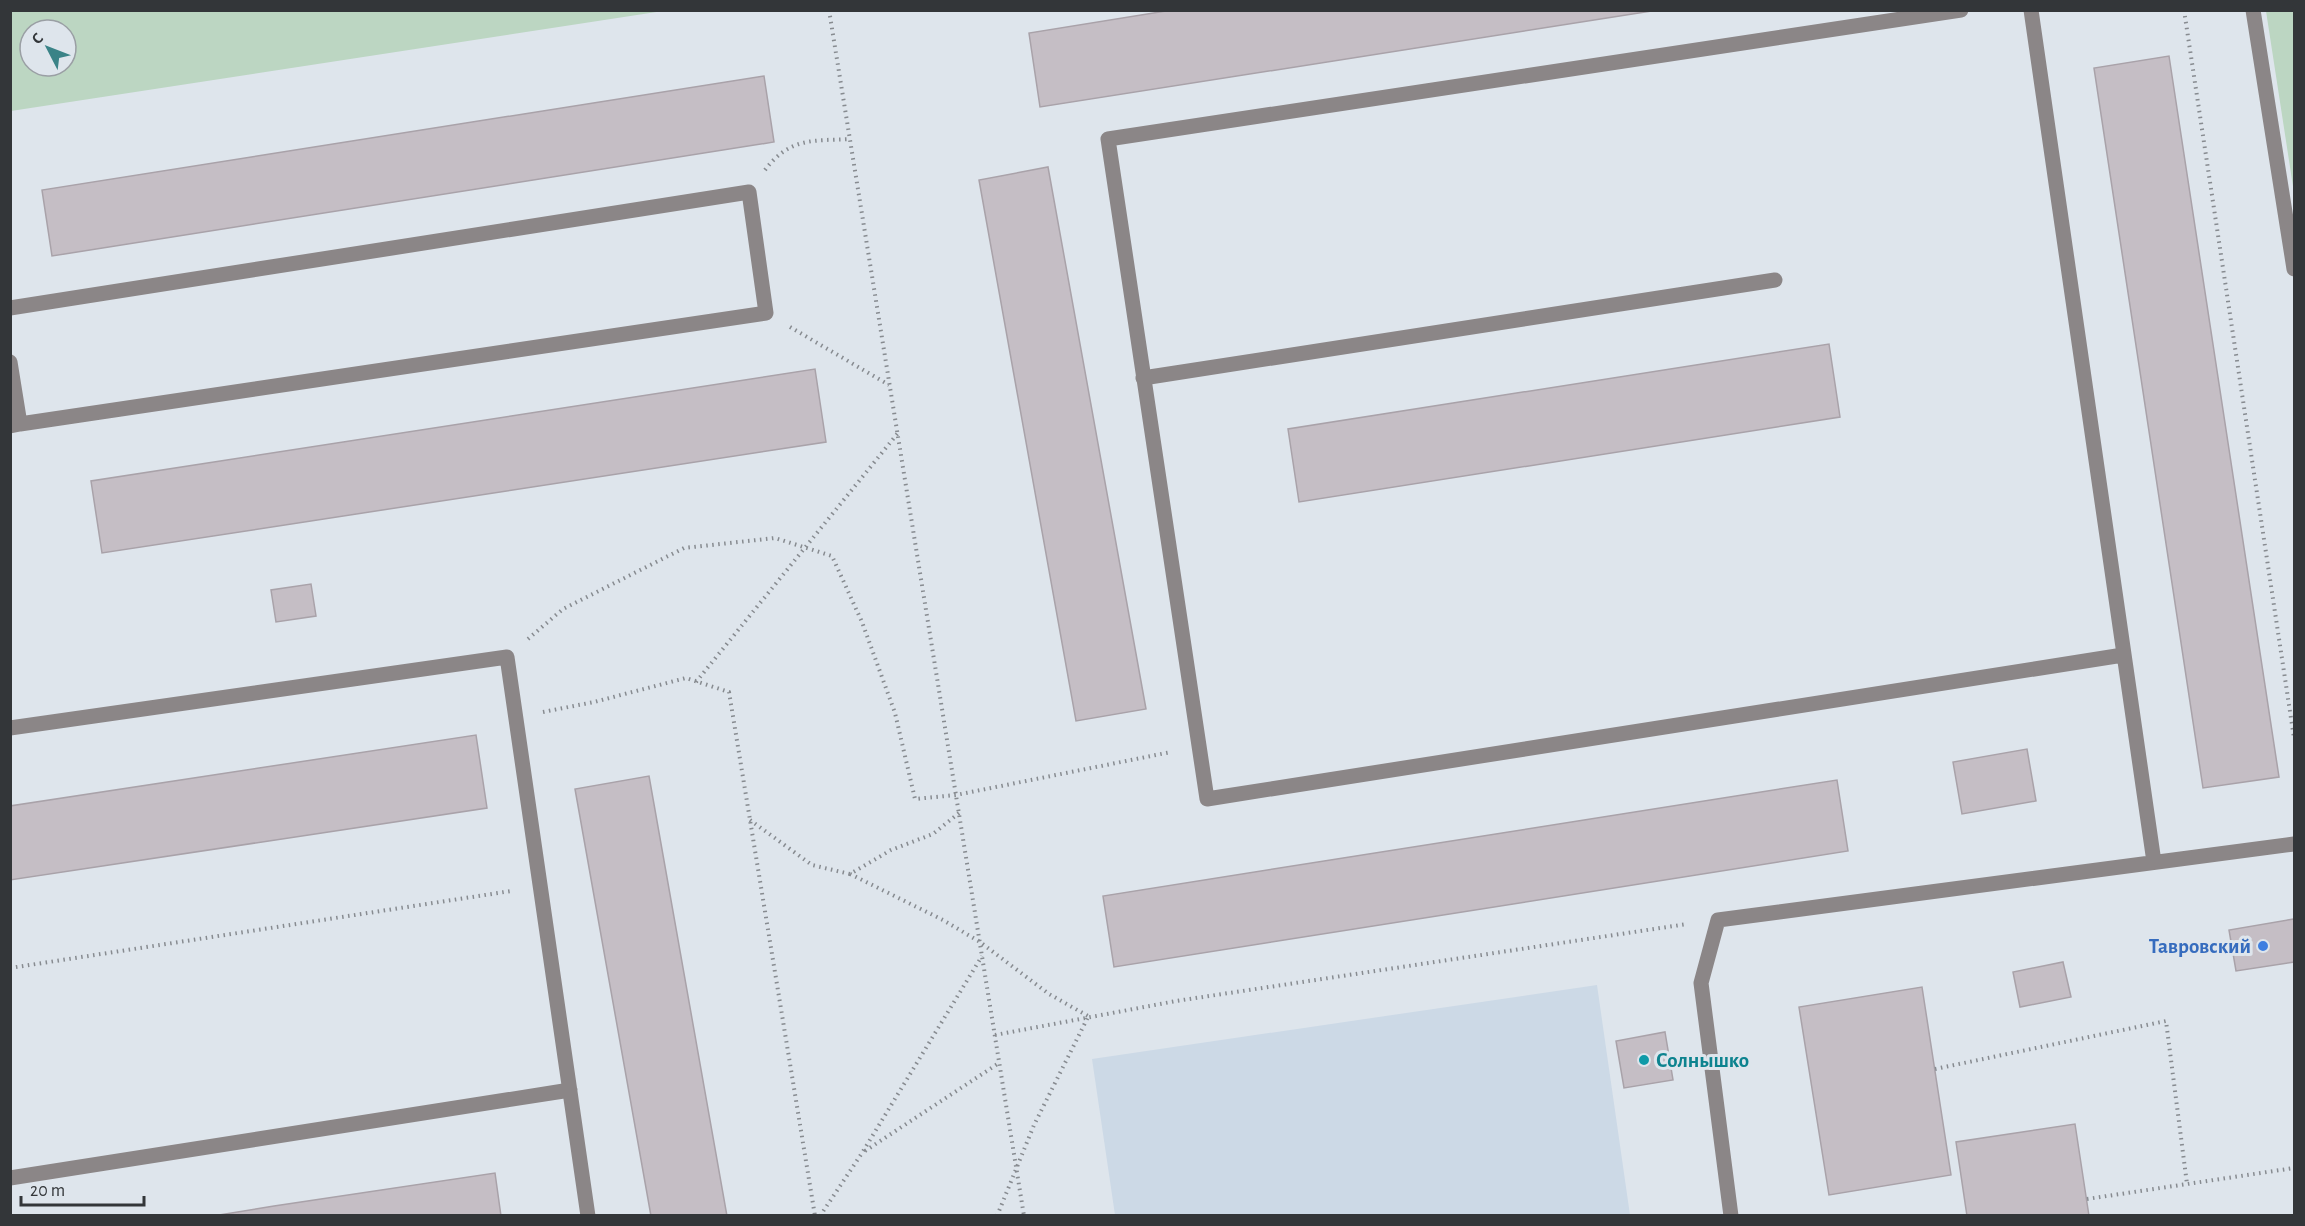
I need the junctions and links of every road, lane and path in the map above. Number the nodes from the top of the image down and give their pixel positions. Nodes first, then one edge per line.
1 (829, 10) edge
2 (1961, 10) edge
3 (2031, 10) edge
4 (2184, 10) edge
5 (2253, 10) edge
6 (850, 139) junction
7 (749, 192) junction
8 (2295, 269) edge
9 (1775, 280) dead end
10 (10, 308) edge
11 (766, 313) junction
12 (10, 362) edge
13 (1143, 378) junction
14 (890, 386) junction
15 (15, 425) edge
16 (898, 434) junction
17 (805, 548) junction
18 (2123, 655) junction
19 (507, 657) junction
20 (696, 681) junction
21 (516, 717) junction
22 (10, 728) edge
23 (2295, 738) edge
24 (1198, 746) junction
25 (956, 795) junction
26 (959, 812) junction
27 (750, 820) junction
28 (2295, 844) edge
29 (2154, 862) junction
30 (850, 874) junction
31 (541, 886) junction
32 (1718, 920) junction
33 (980, 942) junction
34 (982, 955) junction
35 (10, 968) edge
36 (1089, 1017) junction
37 (995, 1035) junction
38 (1000, 1063) junction
39 (1935, 1069) dead end
40 (570, 1090) junction
41 (862, 1153) junction
42 (1017, 1168) junction
43 (2295, 1168) edge
44 (10, 1178) edge
45 (2187, 1184) junction
46 (2087, 1199) dead end
47 (588, 1215) edge
48 (815, 1215) edge
49 (820, 1215) edge
50 (997, 1215) edge
51 (1024, 1215) edge
52 (1731, 1215) edge

1 - 6 path
2 - 13 street
3 - 18 street
4 - 23 path
5 - 8 street
6 - 7 path
6 - 14 path
7 - 10 street
7 - 11 street
9 - 13 street
11 - 14 path
11 - 15 street
12 - 15 street
13 - 24 street
14 - 16 path
16 - 17 path
16 - 25 path
17 - 19 path
17 - 20 path
17 - 25 path
18 - 24 street
18 - 29 street
19 - 21 street
19 - 22 street
20 - 21 path
20 - 27 path
21 - 31 street
24 - 25 path
25 - 26 path
26 - 30 path
26 - 33 path
27 - 30 path
27 - 48 path
28 - 29 street
29 - 32 street
30 - 33 path
31 - 35 path
31 - 40 street
32 - 36 path
32 - 52 street
33 - 34 path
33 - 36 path
34 - 37 path
34 - 41 path
36 - 37 path
36 - 42 path
37 - 38 path
38 - 41 path
38 - 42 path
39 - 45 path
40 - 44 street
40 - 47 street
41 - 49 path
42 - 50 path
42 - 51 path
43 - 45 path
45 - 46 path

